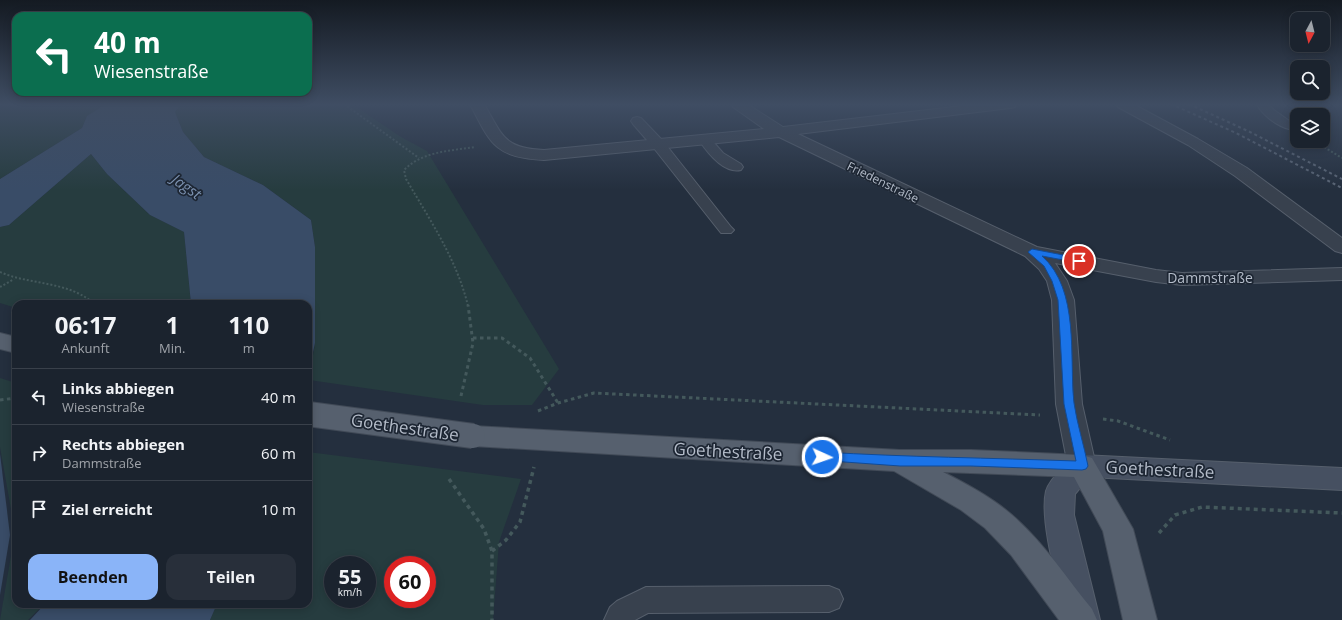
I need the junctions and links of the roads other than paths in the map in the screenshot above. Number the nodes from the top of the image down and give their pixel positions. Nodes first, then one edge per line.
1 (493, 133) edge
2 (647, 133) edge
3 (771, 133) edge
4 (782, 133) edge
5 (1176, 133) edge
6 (705, 140) junction
7 (658, 144) junction
8 (736, 167) dead end
9 (726, 230) dead end
10 (1342, 247) edge
11 (1032, 252) junction
12 (1342, 274) edge
13 (0, 341) edge
14 (12, 344) edge
15 (312, 415) edge
16 (900, 461) junction
17 (1082, 466) junction
18 (1342, 479) edge
19 (829, 599) dead end
20 (618, 620) edge
21 (1080, 620) edge
22 (1083, 620) edge
23 (1140, 620) edge

1 - 7 street
2 - 7 lane
3 - 6 street
4 - 11 street, Friedenstraße
5 - 10 street
6 - 7 street
6 - 8 lane
7 - 9 lane
11 - 12 street, Dammstraße
11 - 17 street
13 - 14 main road
15 - 16 main road, Goethestraße, bridge
16 - 17 main road, Goethestraße
16 - 21 main road
17 - 18 main road, Goethestraße
17 - 22 main road
17 - 23 main road
19 - 20 lane

